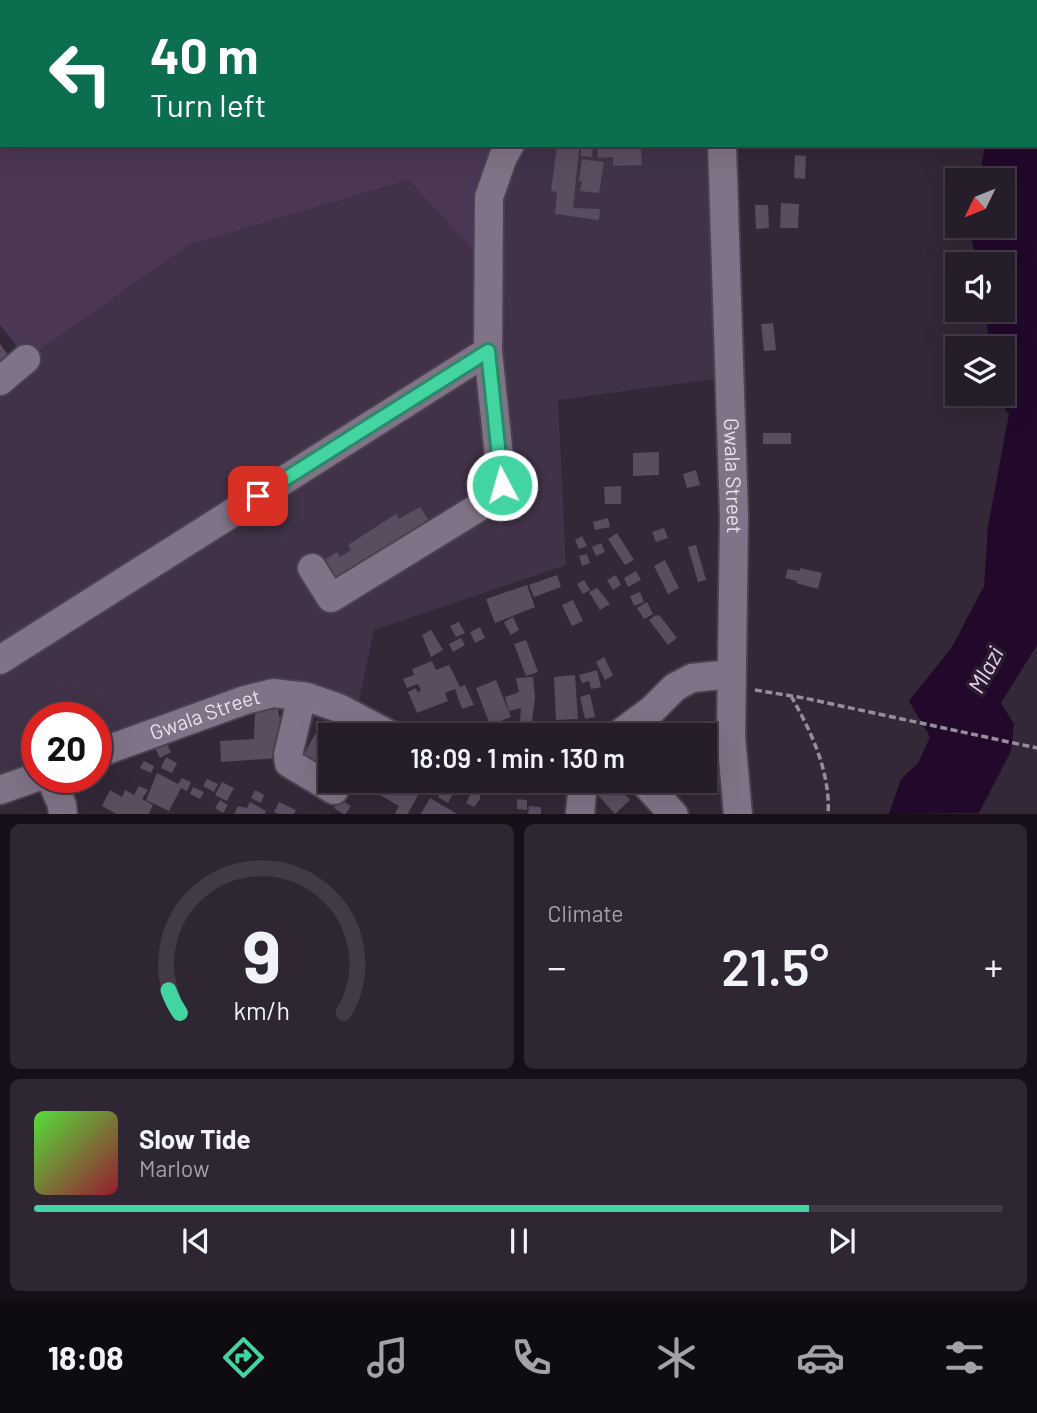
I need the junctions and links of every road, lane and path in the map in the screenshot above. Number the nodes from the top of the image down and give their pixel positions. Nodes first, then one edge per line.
1 (509, 147) edge
2 (722, 147) edge
3 (488, 351) junction
4 (26, 359) dead end
5 (0, 381) edge
6 (312, 568) dead end
7 (0, 660) edge
8 (731, 674) junction
9 (755, 690) dead end
10 (302, 696) junction
11 (791, 696) junction
12 (367, 723) edge
13 (634, 723) edge
14 (112, 748) edge
15 (1037, 748) edge
16 (318, 780) edge
17 (21, 783) edge
18 (0, 790) edge
19 (57, 793) edge
20 (582, 793) edge
21 (654, 793) edge
22 (63, 814) edge
23 (580, 814) edge
24 (674, 814) edge
25 (738, 814) edge
26 (828, 814) edge

1 - 3 street
2 - 8 street, Gwala Street
3 - 6 street
3 - 7 street
4 - 5 street
8 - 13 street
8 - 25 street, Gwala Street
9 - 11 path
10 - 12 street, Gwala Street
10 - 14 street, Gwala Street
10 - 16 street
11 - 15 path
11 - 26 path
17 - 18 street
19 - 22 street
20 - 23 street
21 - 24 street

